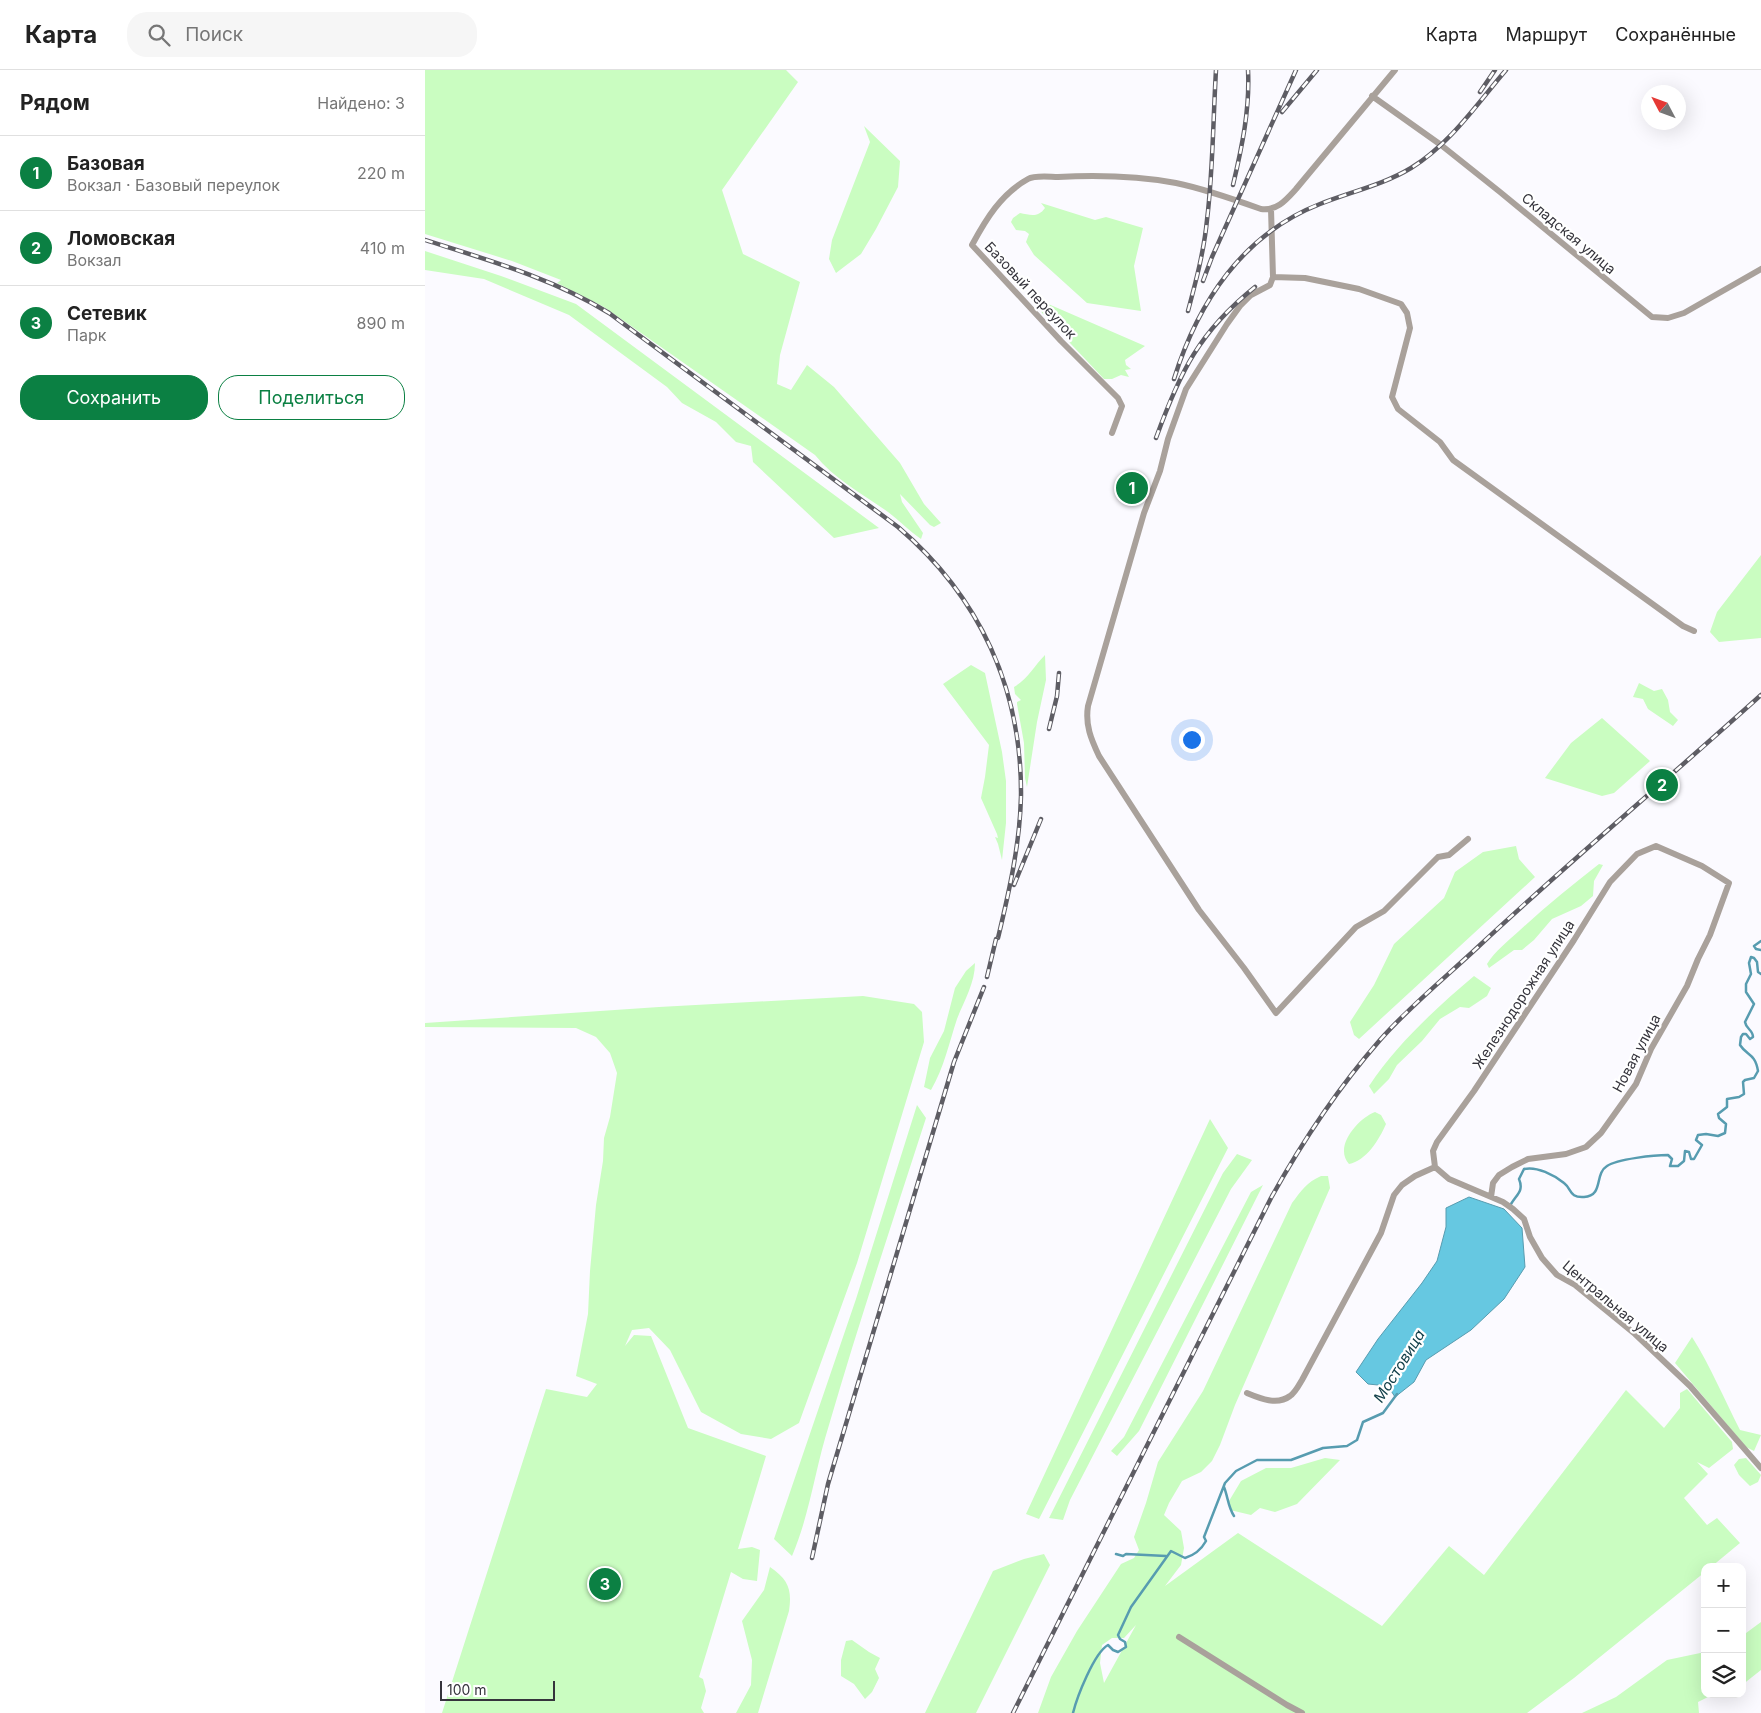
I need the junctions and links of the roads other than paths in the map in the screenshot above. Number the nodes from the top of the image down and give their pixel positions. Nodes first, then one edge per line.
1 (1395, 70) edge
2 (1372, 96) junction
3 (1271, 209) junction
4 (1761, 268) edge
5 (1273, 277) junction
6 (1112, 433) dead end
7 (1694, 631) dead end
8 (1468, 839) dead end
9 (1729, 883) joint
10 (1435, 1167) junction
11 (1491, 1197) junction
12 (1247, 1393) dead end
13 (1761, 1468) edge
14 (1179, 1637) dead end
15 (1302, 1713) edge

1 - 2 street
2 - 3 street
2 - 4 street, Складская улица
3 - 5 street
3 - 6 street, Базовый переулок
5 - 7 street
5 - 8 street
9 - 10 street, Железнодорожная улица
9 - 11 street, Новая улица
10 - 11 street, Центральная улица
10 - 12 street
11 - 13 street, Центральная улица
14 - 15 street

